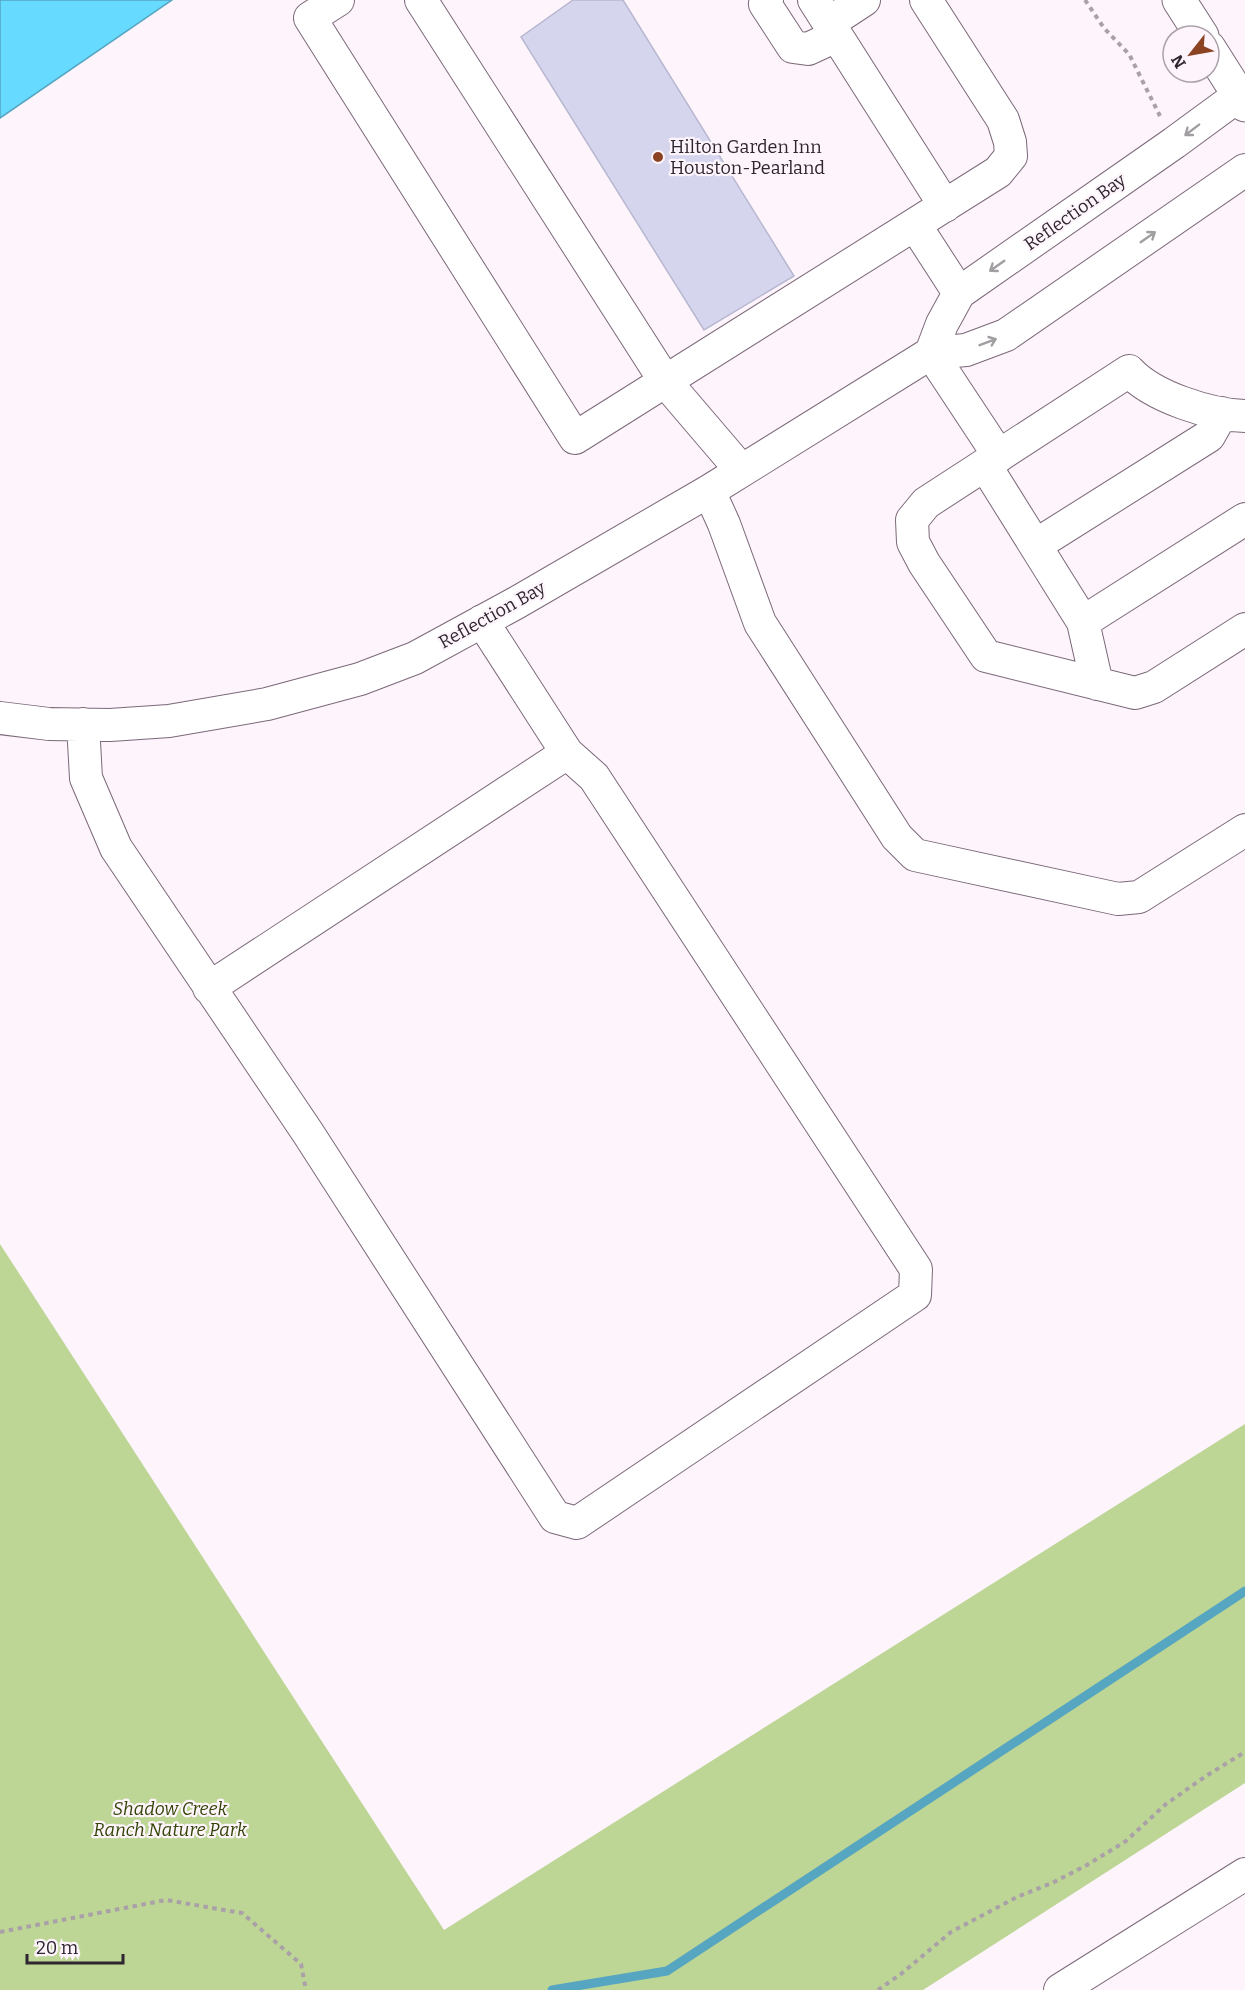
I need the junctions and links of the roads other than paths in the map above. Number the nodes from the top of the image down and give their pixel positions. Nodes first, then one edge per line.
1 (338, 0) edge
2 (422, 0) edge
3 (767, 0) edge
4 (864, 0) edge
5 (926, 0) edge
6 (1179, 0) edge
7 (826, 20) edge
8 (1194, 24) edge
9 (1221, 65) edge
10 (1243, 97) edge
11 (1245, 170) edge
12 (945, 206) junction
13 (915, 225) junction
14 (959, 293) junction
15 (931, 353) junction
16 (665, 381) junction
17 (1233, 415) edge
18 (992, 460) junction
19 (741, 470) junction
20 (709, 491) junction
21 (1245, 519) edge
22 (1035, 545) junction
23 (482, 621) junction
24 (1083, 622) junction
25 (1245, 629) edge
26 (1097, 684) junction
27 (0, 718) edge
28 (83, 724) junction
29 (567, 753) junction
30 (1245, 830) edge
31 (209, 988) junction
32 (1245, 1874) edge
33 (1074, 1986) edge

1 - 16 street
2 - 16 street
3 - 7 street
4 - 7 street
5 - 12 street
6 - 8 main road
7 - 12 street
9 - 10 main road
10 -> 14 street, Reflection Bay
15 -> 11 street, Reflection Bay
12 - 13 street
13 - 14 street
13 - 16 street
14 - 15 street, Reflection Bay
15 - 18 street
15 - 19 street, Reflection Bay
16 - 19 street
17 - 18 street
17 - 22 street
18 - 22 street
18 - 26 street
19 - 20 street, Reflection Bay
20 - 23 street, Reflection Bay
20 - 30 street
21 - 24 street
22 - 24 street
23 - 28 street, Reflection Bay
23 - 29 street
24 - 26 street
25 - 26 street
27 - 28 street, Reflection Bay
28 - 31 street
29 - 31 street
29 - 31 street
32 - 33 street

